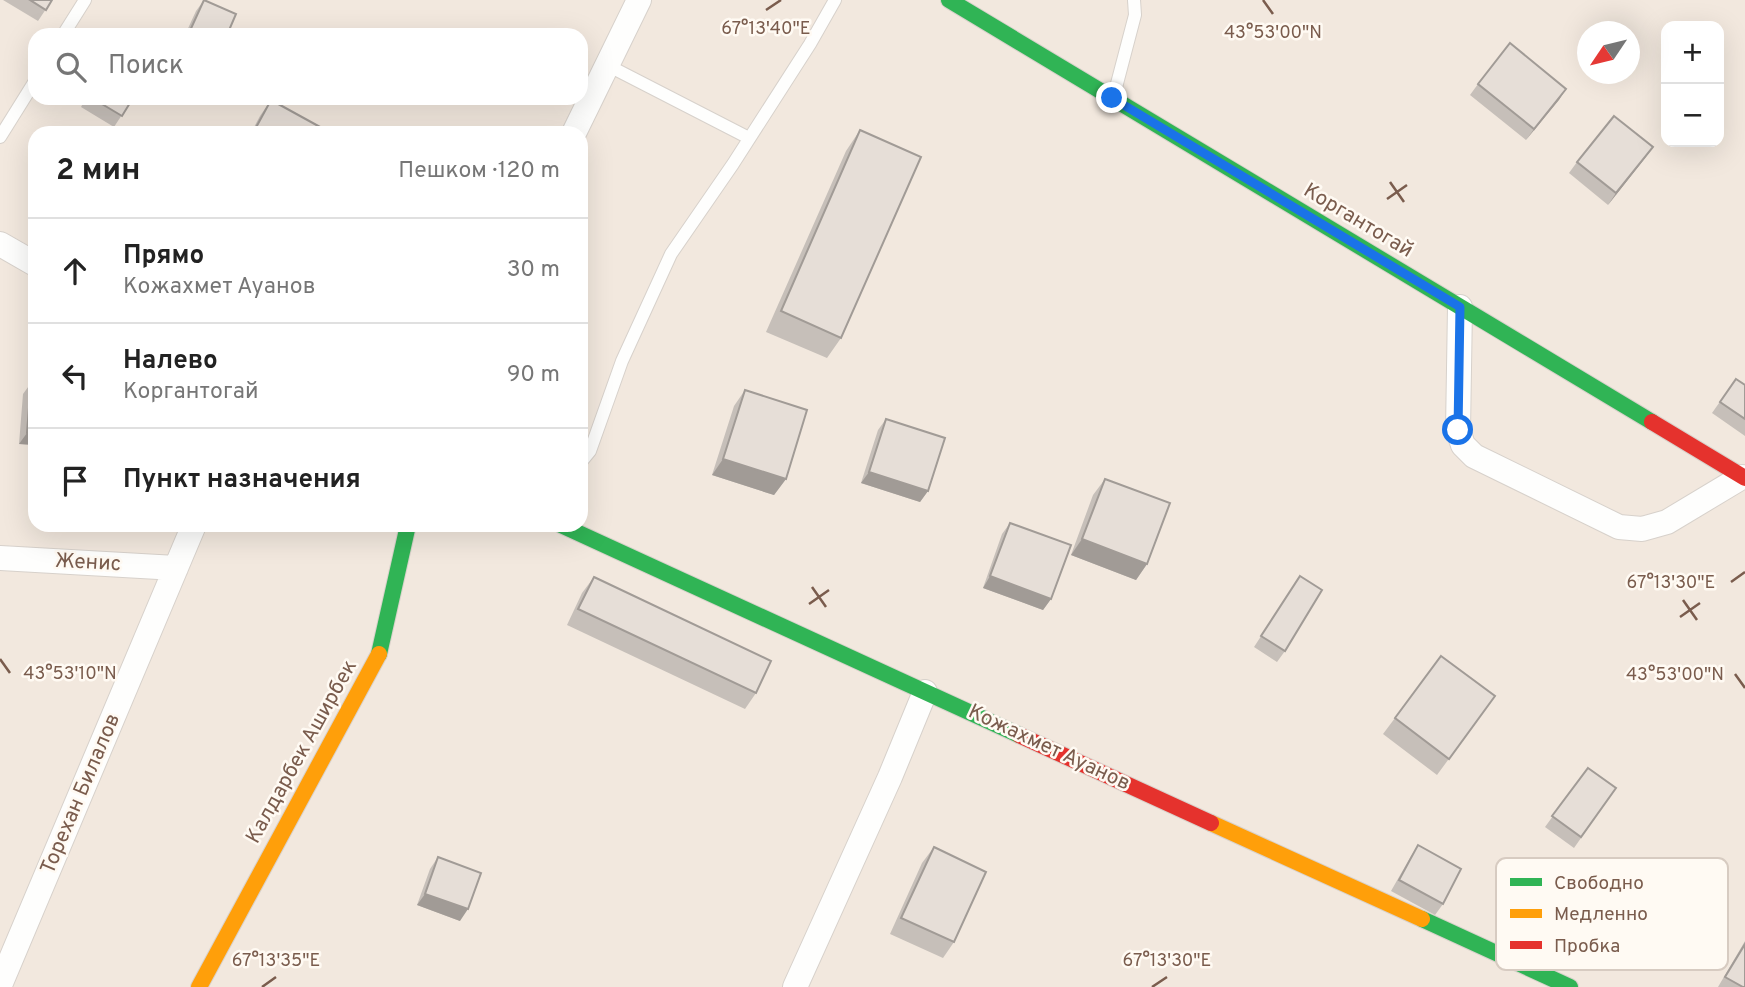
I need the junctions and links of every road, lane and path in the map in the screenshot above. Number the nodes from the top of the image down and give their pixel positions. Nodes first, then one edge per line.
1 (85, 0) edge
2 (639, 0) edge
3 (835, 0) edge
4 (949, 0) edge
5 (1134, 0) edge
6 (68, 28) edge
7 (607, 65) junction
8 (28, 92) edge
9 (1112, 98) junction
10 (588, 104) edge
11 (588, 105) edge
12 (577, 126) edge
13 (0, 137) edge
14 (750, 138) junction
15 (0, 244) edge
16 (28, 260) edge
17 (1460, 307) junction
18 (588, 453) edge
19 (1744, 477) edge
20 (191, 532) edge
21 (406, 532) edge
22 (576, 532) edge
23 (0, 558) edge
24 (176, 568) junction
25 (925, 692) junction
26 (1496, 962) edge
27 (1513, 970) edge
28 (1532, 979) edge
29 (0, 985) edge
30 (199, 987) edge
31 (795, 987) edge
32 (1570, 987) edge

1 - 6 lane
2 - 7 street
3 - 14 lane
4 - 9 street, Коргантогай
5 - 9 lane
7 - 10 street
7 - 14 lane
8 - 13 lane
9 - 17 street, Коргантогай
11 - 12 street
14 - 18 lane
15 - 16 street
17 - 19 street, Коргантогай
17 - 19 street
20 - 24 street, Торехан Билалов
21 - 30 street, Калдарбек Аширбек
22 - 25 street, Кожахмет Ауанов
23 - 24 street, Женис
24 - 29 street, Торехан Билалов
25 - 26 street, Кожахмет Ауанов
25 - 31 street
27 - 28 street, Кожахмет Ауанов
28 - 32 street, Кожахмет Ауанов

